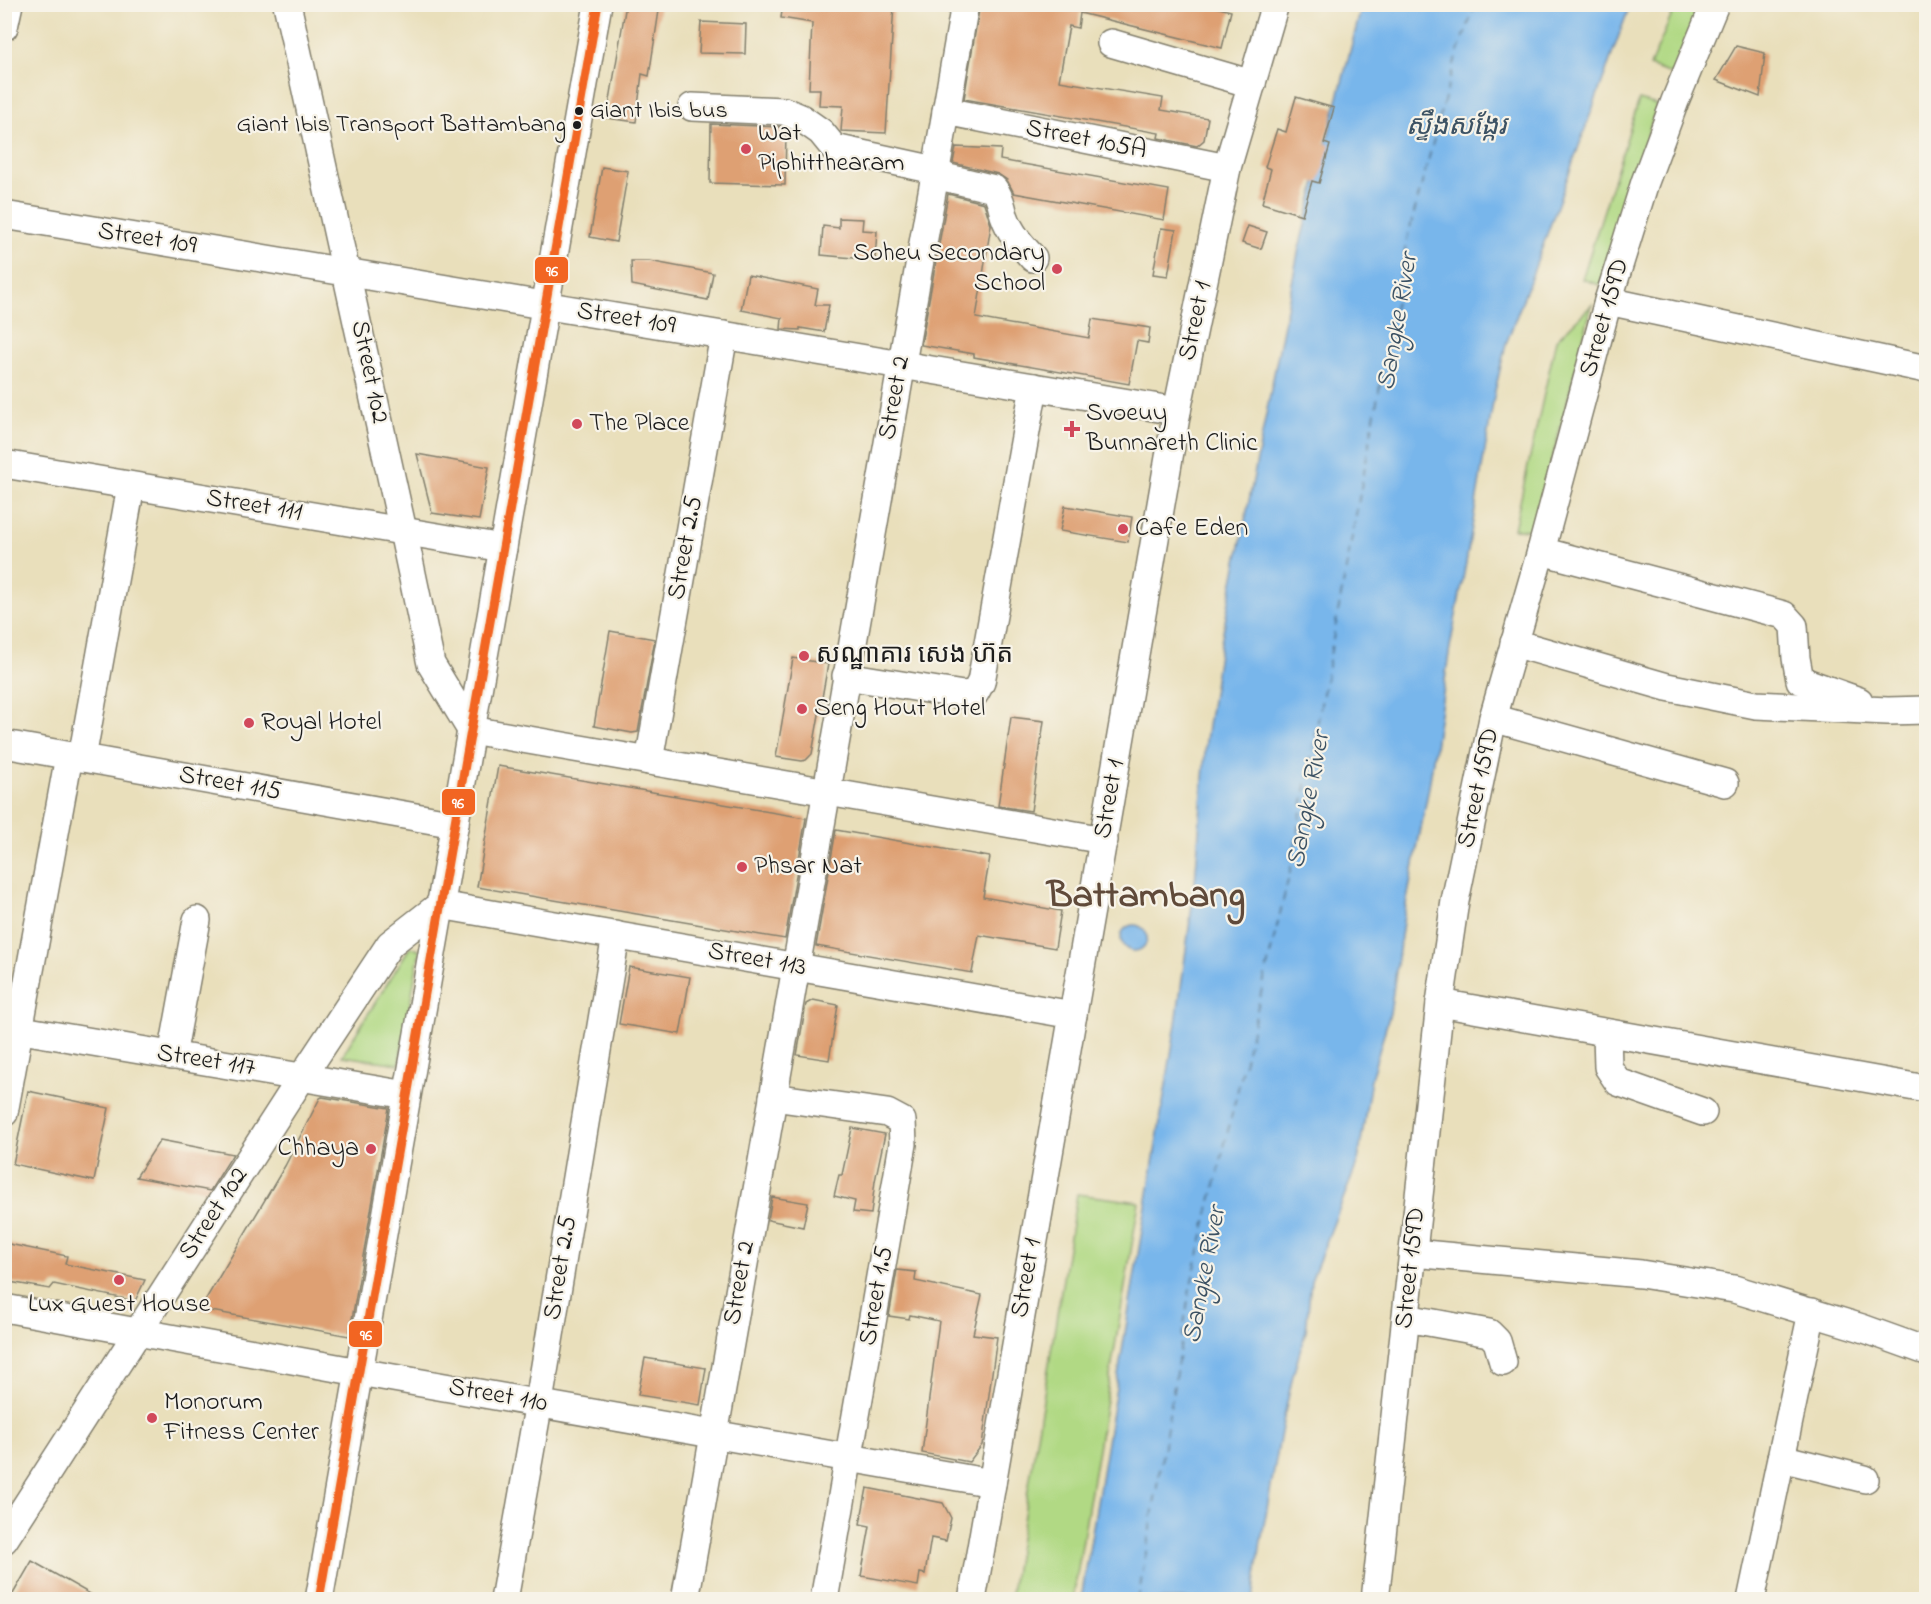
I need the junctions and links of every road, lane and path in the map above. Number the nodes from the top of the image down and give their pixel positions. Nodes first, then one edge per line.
1 (9, 4) edge
2 (287, 4) edge
3 (598, 4) edge
4 (965, 4) edge
5 (1275, 4) edge
6 (1715, 4) edge
7 (4, 27) edge
8 (1111, 43) dead end
9 (1252, 84) junction
10 (692, 107) dead end
11 (946, 111) junction
12 (1227, 168) junction
13 (935, 170) junction
14 (4, 215) edge
15 (1033, 258) dead end
16 (346, 272) junction
17 (1608, 301) junction
18 (545, 306) junction
19 (724, 335) junction
20 (901, 365) junction
21 (1926, 369) edge
22 (1034, 387) junction
23 (1177, 411) junction
24 (4, 464) edge
25 (131, 486) junction
26 (404, 531) junction
27 (503, 548) junction
28 (1541, 551) junction
29 (1514, 643) junction
30 (846, 676) junction
31 (1926, 710) edge
32 (1888, 711) junction
33 (1493, 718) junction
34 (471, 730) junction
35 (4, 744) edge
36 (75, 757) junction
37 (649, 761) junction
38 (1725, 783) dead end
39 (826, 792) junction
40 (455, 824) junction
41 (1104, 840) junction
42 (441, 905) junction
43 (197, 920) dead end
44 (616, 935) junction
45 (795, 967) junction
46 (1440, 1003) junction
47 (1073, 1015) junction
48 (13, 1029) edge
49 (1607, 1033) junction
50 (172, 1056) junction
51 (302, 1077) junction
52 (1926, 1089) edge
53 (407, 1095) junction
54 (773, 1097) junction
55 (1703, 1112) dead end
56 (4, 1113) edge
57 (1413, 1253) junction
58 (4, 1308) edge
59 (1812, 1312) junction
60 (1406, 1318) junction
61 (138, 1331) junction
62 (1926, 1351) edge
63 (1503, 1362) dead end
64 (359, 1372) junction
65 (538, 1402) junction
66 (714, 1433) junction
67 (850, 1457) junction
68 (1781, 1458) junction
69 (1865, 1479) dead end
70 (992, 1483) junction
71 (4, 1540) edge
72 (319, 1599) edge
73 (504, 1599) edge
74 (685, 1599) edge
75 (824, 1599) edge
76 (972, 1599) edge
77 (1375, 1599) edge
78 (1753, 1599) edge

1 - 7 street
2 - 16 street, Street 102
3 - 18 street
4 - 11 street, Street 2
5 - 9 street, Street 1
6 - 17 street, Street 159D
8 - 9 street
9 - 12 street, Street 1
10 - 13 street
11 - 12 street, Street 105A
11 - 13 street, Street 2
12 - 23 street, Street 1
13 - 15 street
13 - 20 street, Street 2
14 - 16 street, Street 109
16 - 18 street, Street 109
16 - 26 street, Street 102
17 - 21 street
17 - 28 street, Street 159D
18 - 19 street, Street 109
18 - 27 street
19 - 20 street, Street 109
19 - 37 street, Street 2.5
20 - 22 street, Street 109
20 - 30 street, Street 2
22 - 23 street, Street 109
22 - 30 street
23 - 41 street, Street 1
24 - 25 street, Street 111
25 - 26 street, Street 111
25 - 36 street
26 - 27 street, Street 111
26 - 34 street, Street 102
27 - 34 street
28 - 29 street, Street 159D
28 - 32 street
29 - 32 street
29 - 33 street, Street 159D
30 - 39 street, Street 2
31 - 32 street
33 - 38 street
33 - 46 street, Street 159D
34 - 37 street
34 - 40 street
35 - 36 street, Street 115
36 - 40 street, Street 115
36 - 48 street
37 - 39 street
39 - 41 street
39 - 45 street, Street 2
40 - 42 street
41 - 47 street, Street 1
42 - 44 street, Street 113
42 - 51 street, Street 102
42 - 53 street
43 - 50 street
44 - 45 street, Street 113
44 - 65 street, Street 2.5
45 - 47 street, Street 113
45 - 54 street, Street 2
46 - 49 street
46 - 57 street, Street 159D
47 - 70 street, Street 1
48 - 50 street, Street 117
48 - 56 street
49 - 52 street
49 - 55 street
50 - 51 street, Street 117
51 - 53 street, Street 117
51 - 61 street, Street 102
53 - 64 street
54 - 66 street, Street 2
54 - 67 street, Street 1.5
57 - 59 street
57 - 60 street, Street 159D
58 - 61 street, Street 110
59 - 62 street
59 - 68 street
60 - 63 street
60 - 77 street, Street 159D
61 - 64 street, Street 110
61 - 71 street, Street 102
64 - 65 street, Street 110
64 - 72 street
65 - 66 street, Street 110
65 - 73 street, Street 2.5
66 - 67 street, Street 110
66 - 74 street, Street 2
67 - 70 street, Street 110
67 - 75 street, Street 1.5
68 - 69 street
68 - 78 street
70 - 76 street, Street 1

